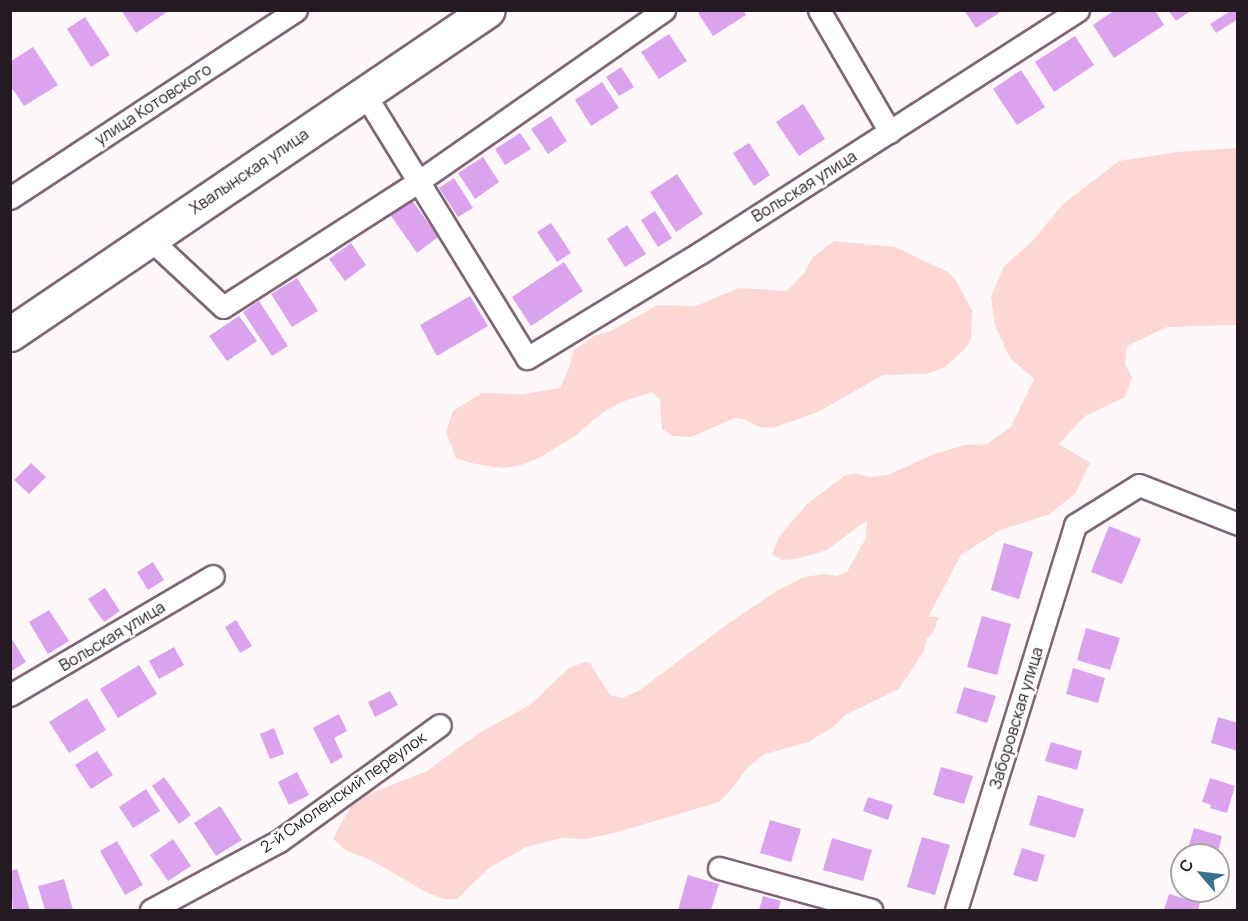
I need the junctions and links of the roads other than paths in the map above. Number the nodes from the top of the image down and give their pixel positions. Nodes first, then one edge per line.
1 (296, 10) edge
2 (488, 10) edge
3 (664, 10) edge
4 (819, 10) edge
5 (1078, 10) edge
6 (364, 93) junction
7 (890, 132) junction
8 (419, 181) junction
9 (10, 198) edge
10 (149, 238) junction
11 (10, 334) edge
12 (1238, 524) edge
13 (213, 576) dead end
14 (10, 695) edge
15 (440, 725) dead end
16 (719, 868) dead end
17 (151, 910) edge
18 (871, 910) edge
19 (956, 910) edge

1 - 9 street, улица Котовского
2 - 6 main road, Хвалынская улица
3 - 8 street
4 - 7 street
5 - 7 street, Вольская улица
6 - 8 street
6 - 10 main road, Хвалынская улица
7 - 8 street, Вольская улица
8 - 10 street
10 - 11 main road, Хвалынская улица
12 - 19 street, Заборовская улица
13 - 14 street, Вольская улица
15 - 17 street, 2-й Смоленский переулок
16 - 18 street

